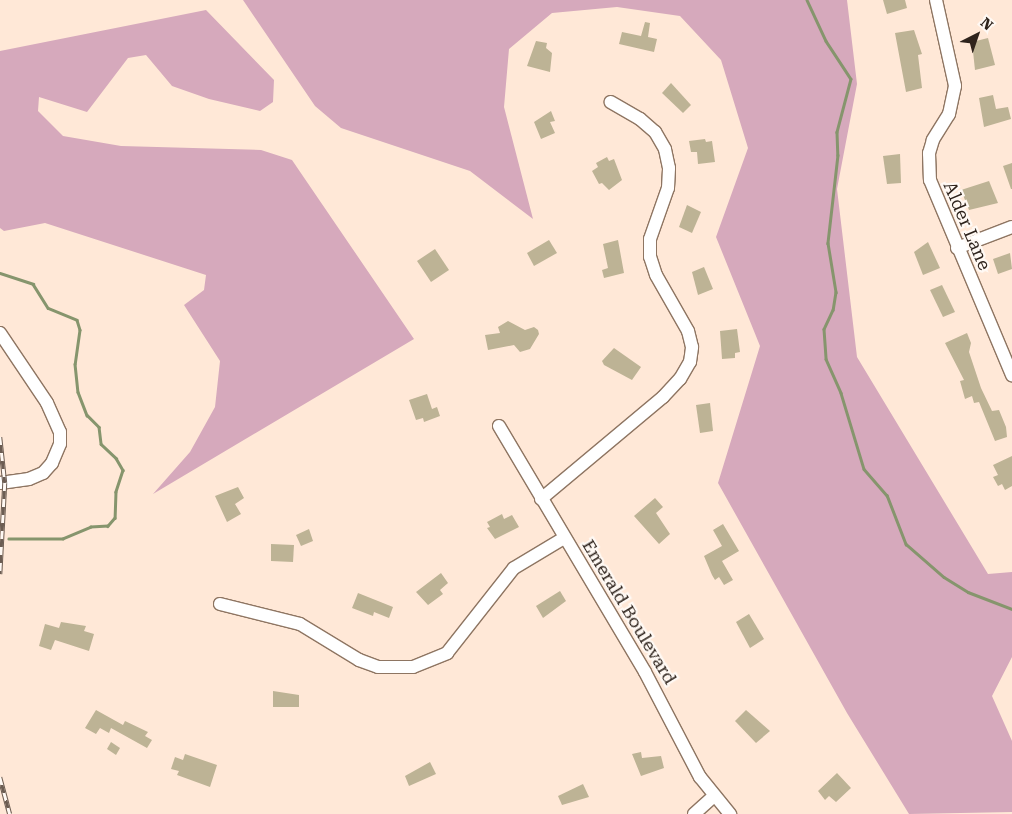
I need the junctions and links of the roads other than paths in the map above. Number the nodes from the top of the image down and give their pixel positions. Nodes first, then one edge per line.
1 (936, 0) edge
2 (611, 102) dead end
3 (1012, 227) edge
4 (958, 248) junction
5 (0, 334) edge
6 (1012, 375) edge
7 (499, 426) dead end
8 (0, 484) edge
9 (541, 499) junction
10 (564, 538) junction
11 (220, 604) dead end
12 (713, 797) junction
13 (694, 814) edge
14 (730, 814) edge

1 - 4 street, Alder Lane
2 - 9 street
3 - 4 street
4 - 6 street, Alder Lane
5 - 8 street
7 - 9 street, Emerald Boulevard
9 - 10 street, Emerald Boulevard
10 - 11 street
10 - 12 street, Emerald Boulevard
12 - 13 street
12 - 14 street, Emerald Boulevard

